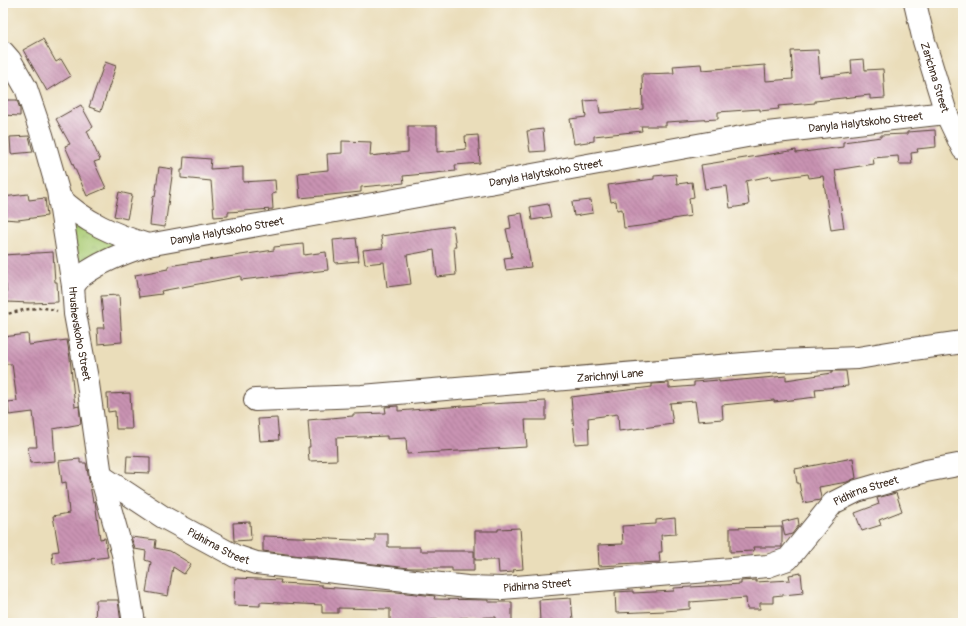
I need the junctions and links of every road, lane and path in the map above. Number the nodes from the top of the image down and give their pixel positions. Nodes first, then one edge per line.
1 (915, 3) edge
2 (3, 52) edge
3 (946, 113) junction
4 (963, 149) edge
5 (59, 198) junction
6 (148, 245) junction
7 (73, 286) junction
8 (75, 314) junction
9 (3, 315) edge
10 (963, 342) edge
11 (255, 400) dead end
12 (963, 464) edge
13 (101, 476) junction
14 (134, 623) edge

1 - 3 street, Zarichna Street
2 - 5 street, Hrushevskoho Street
3 - 4 street, Zarichna Street
3 - 6 street, Danylа Halytskoho Street
5 - 6 street, Danylа Halytskoho Street
5 - 7 street, Hrushevskoho Street
6 - 7 street, Danylа Halytskoho Street
7 - 8 street, Hrushevskoho Street
8 - 9 path
8 - 13 street, Hrushevskoho Street
10 - 11 street, Zarichnyi Lane
12 - 13 street, Pidhirna Street
13 - 14 street, Hrushevskoho Street

